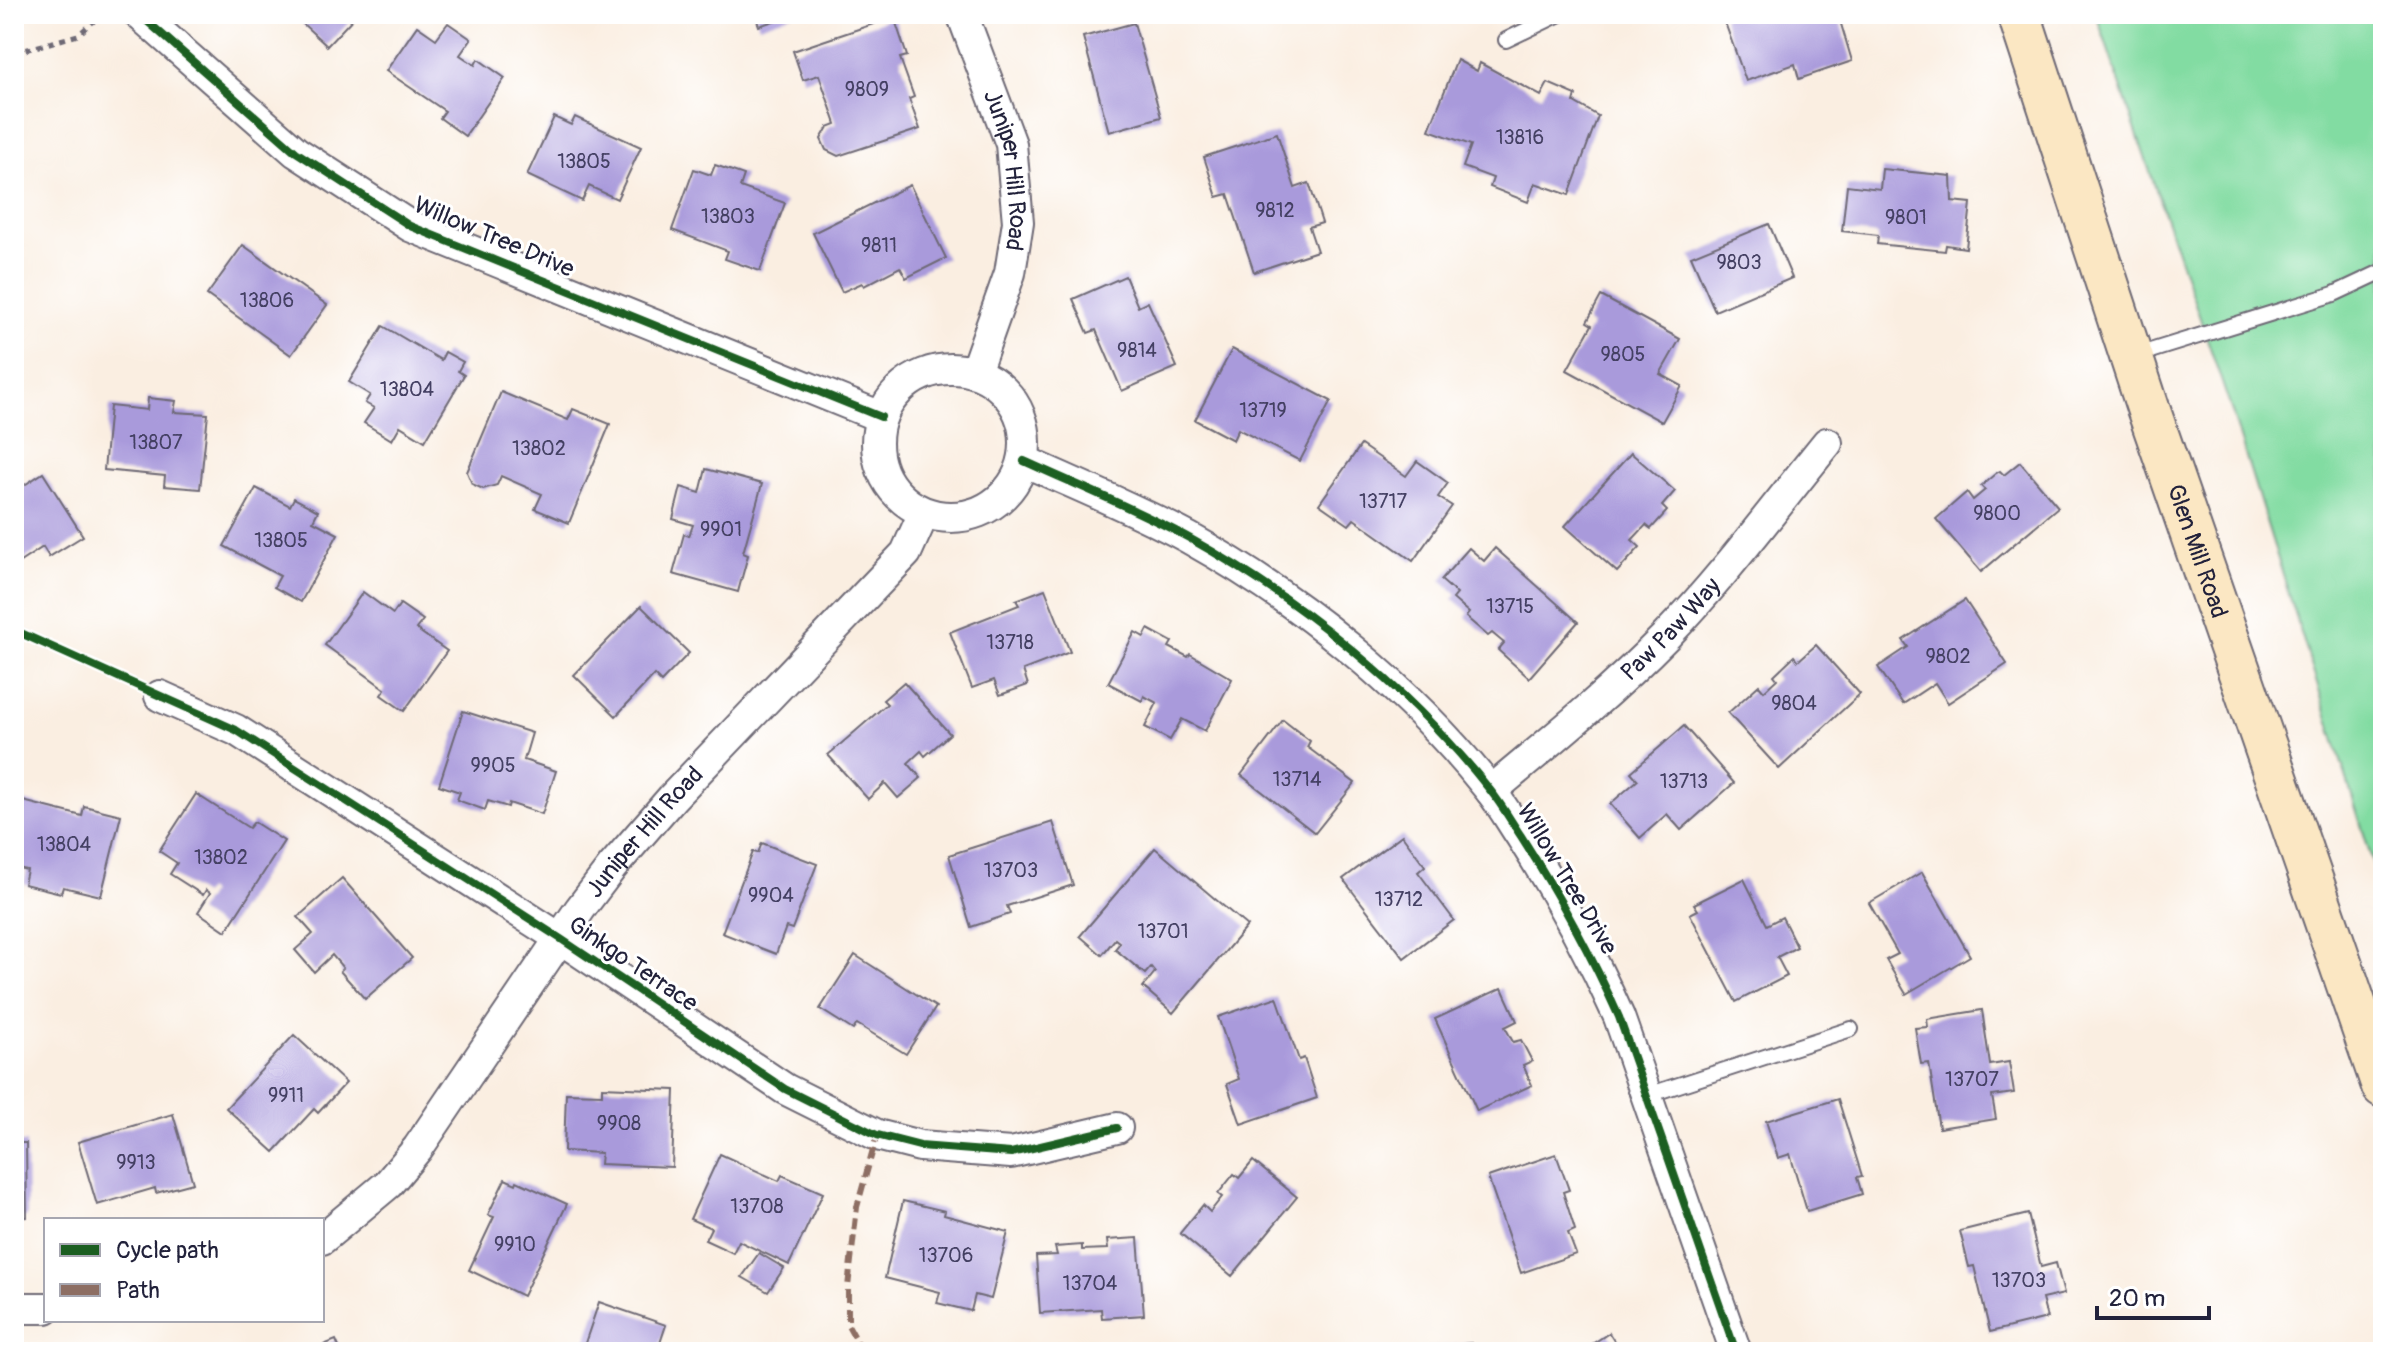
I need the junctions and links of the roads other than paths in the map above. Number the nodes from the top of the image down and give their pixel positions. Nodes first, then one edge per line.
1 (139, 14) edge
2 (962, 14) edge
3 (1560, 14) edge
4 (2019, 14) edge
5 (1506, 40) dead end
6 (2383, 271) edge
7 (2132, 356) junction
8 (975, 372) junction
9 (881, 417) junction
10 (1827, 443) dead end
11 (1024, 461) junction
12 (924, 513) junction
13 (160, 696) dead end
14 (1491, 791) junction
15 (561, 939) junction
16 (1851, 1029) dead end
17 (2383, 1086) edge
18 (1648, 1095) junction
19 (1117, 1128) dead end
20 (324, 1237) edge
21 (14, 1308) edge
22 (44, 1308) edge
23 (1736, 1352) edge

1 - 9 street, Willow Tree Drive
2 - 8 street, Juniper Hill Road
3 - 5 lane
4 - 7 main road, Glen Mill Road
6 - 7 lane
7 - 17 main road, Glen Mill Road
8 - 9 street
8 - 11 street
9 - 12 street
10 - 14 street, Paw Paw Way
11 - 12 street
11 - 14 street, Willow Tree Drive
12 - 15 street, Juniper Hill Road
13 - 15 street, Ginkgo Terrace
14 - 18 street, Willow Tree Drive
15 - 19 street, Ginkgo Terrace
15 - 20 street, Juniper Hill Road
16 - 18 lane
18 - 23 street, Willow Tree Drive
21 - 22 street

